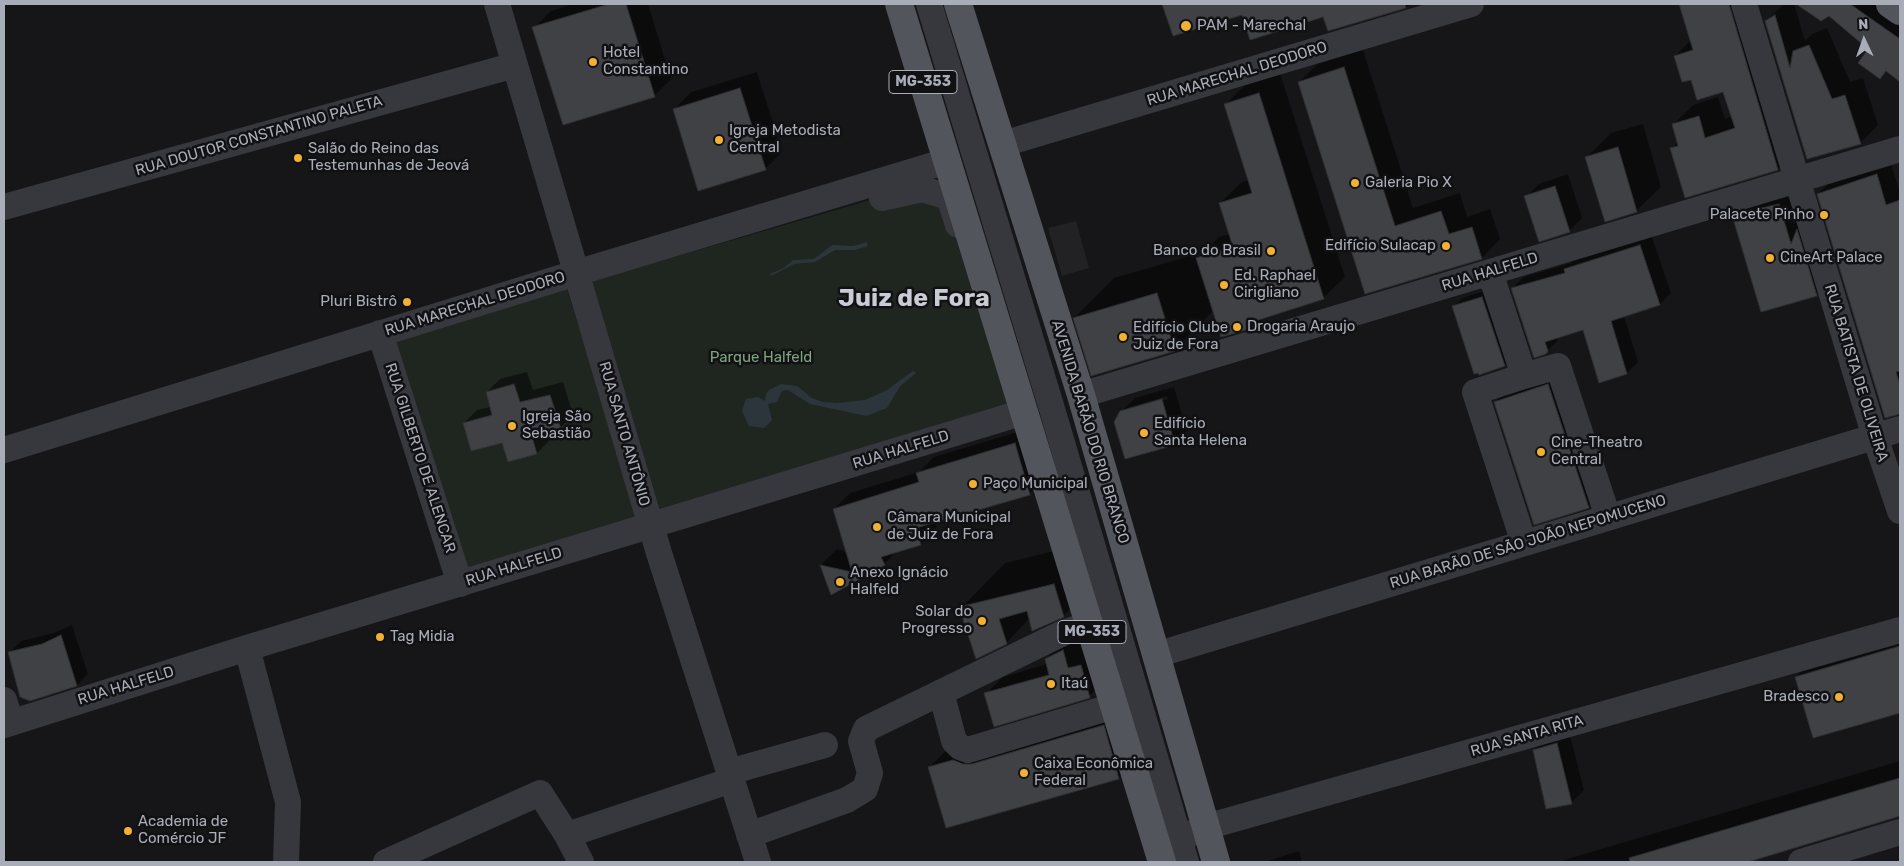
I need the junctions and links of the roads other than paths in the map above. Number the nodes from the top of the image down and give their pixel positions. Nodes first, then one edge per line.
1 (497, 4) edge
2 (899, 4) edge
3 (929, 4) edge
4 (958, 4) edge
5 (1471, 4) edge
6 (1744, 4) edge
7 (1890, 4) edge
8 (1900, 11) edge
9 (515, 65) junction
10 (1002, 144) junction
11 (1900, 149) edge
12 (947, 161) junction
13 (1797, 180) junction
14 (4, 207) edge
15 (790, 208) junction
16 (968, 228) junction
17 (1490, 272) junction
18 (576, 273) junction
19 (380, 333) junction
20 (1524, 376) junction
21 (1081, 395) junction
22 (1024, 412) junction
23 (1900, 428) edge
24 (1875, 436) junction
25 (4, 450) edge
26 (1900, 511) edge
27 (1608, 517) junction
28 (651, 525) junction
29 (1524, 543) junction
30 (460, 584) junction
31 (1089, 624) junction
32 (1900, 630) edge
33 (247, 648) junction
34 (1156, 655) junction
35 (941, 692) junction
36 (1114, 706) junction
37 (6, 715) edge
38 (825, 745) dead end
39 (730, 776) junction
40 (1206, 827) junction
41 (1900, 832) edge
42 (567, 835) junction
43 (749, 835) junction
44 (1171, 854) edge
45 (286, 862) edge
46 (386, 862) edge
47 (581, 862) edge
48 (758, 862) edge
49 (1216, 862) edge
50 (1800, 862) edge

1 - 9 street, RUA SANTO ANTÔNIO
2 - 12 main road, MG-353
3 - 44 street, AVENIDA BARÃO DO RIO BRANCO
4 - 10 main road, AVENIDA BARÃO DO RIO BRANCO
5 - 10 street, RUA MARECHAL DEODORO
6 - 13 street, RUA BATISTA DE OLIVEIRA
7 - 8 main road
9 - 14 street, RUA DOUTOR CONSTANTINO PALETA
9 - 18 street, RUA SANTO ANTÔNIO
10 - 21 main road, AVENIDA BARÃO DO RIO BRANCO
11 - 13 street, RUA HALFELD
12 - 15 street, RUA MARECHAL DEODORO
12 - 16 main road, MG-353
13 - 17 street, RUA HALFELD
13 - 24 street, RUA BATISTA DE OLIVEIRA
15 - 16 street
15 - 18 street, RUA MARECHAL DEODORO
16 - 22 main road, MG-353
17 - 20 street
17 - 21 street, RUA HALFELD
18 - 19 street, RUA MARECHAL DEODORO
18 - 28 street, RUA SANTO ANTÔNIO
19 - 25 street, RUA MARECHAL DEODORO
19 - 30 street, RUA GILBERTO DE ALENCAR
20 - 27 street
20 - 29 street
21 - 34 main road, AVENIDA BARÃO DO RIO BRANCO
22 - 28 street, RUA HALFELD
22 - 31 main road, MG-353
23 - 24 street, RUA BARÃO DE SÃO JOÃO NEPOMUCENO
24 - 26 street, RUA BATISTA DE OLIVEIRA
24 - 27 street, RUA BARÃO DE SÃO JOÃO NEPOMUCENO
27 - 29 street, RUA BARÃO DE SÃO JOÃO NEPOMUCENO
28 - 30 street, RUA HALFELD
28 - 39 street, RUA SANTO ANTÔNIO
29 - 34 street, RUA BARÃO DE SÃO JOÃO NEPOMUCENO
30 - 33 street, RUA HALFELD
31 - 35 street
31 - 36 main road, MG-353
32 - 40 street, RUA SANTA RITA
33 - 37 street, RUA HALFELD
33 - 45 street
34 - 40 main road, AVENIDA BARÃO DO RIO BRANCO
35 - 36 street
35 - 43 street
36 - 44 main road, MG-353
38 - 39 street
39 - 42 street
39 - 43 street, RUA SANTO ANTÔNIO
40 - 44 street, RUA SANTA RITA
40 - 49 main road, AVENIDA BARÃO DO RIO BRANCO
41 - 50 street
42 - 46 street
42 - 47 street
43 - 48 street, RUA SANTO ANTÔNIO

